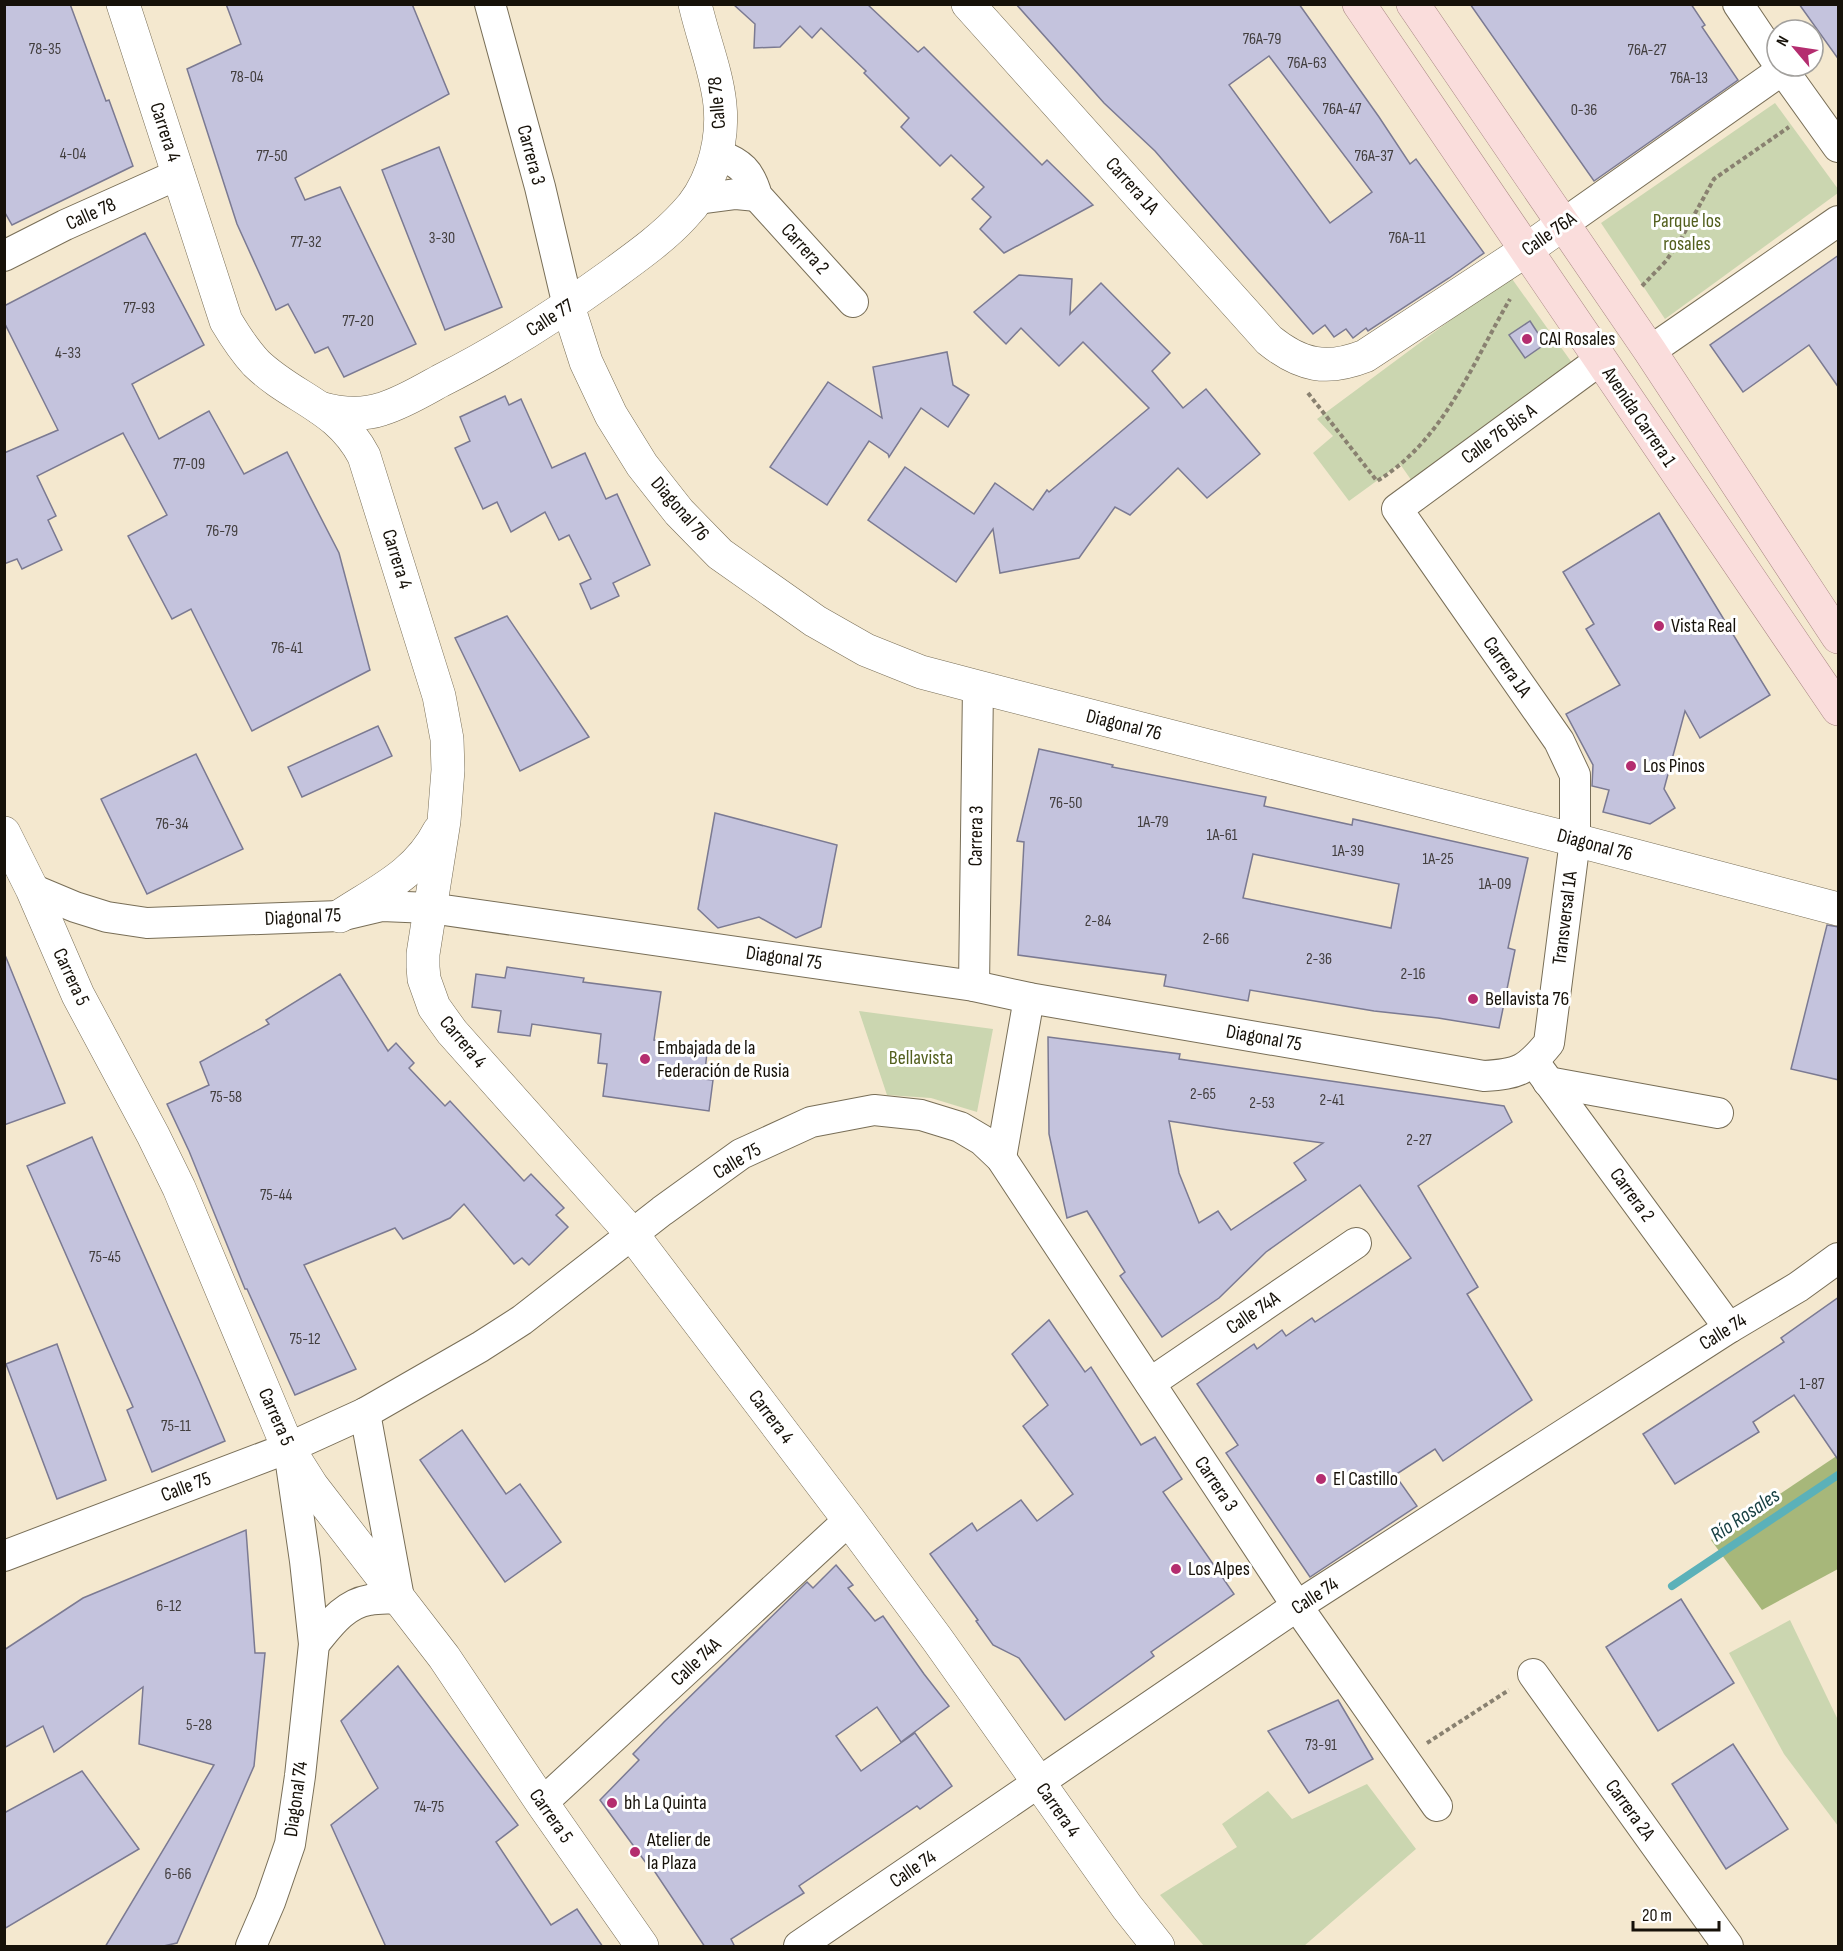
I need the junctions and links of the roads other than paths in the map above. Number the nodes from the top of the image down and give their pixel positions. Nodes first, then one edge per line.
1 (123, 4) edge
2 (489, 4) edge
3 (695, 4) edge
4 (968, 4) edge
5 (1359, 4) edge
6 (1413, 4) edge
7 (1738, 4) edge
8 (1765, 44) edge
9 (1765, 77) edge
10 (1789, 78) edge
11 (1839, 147) edge
12 (717, 154) junction
13 (179, 174) junction
14 (757, 196) junction
15 (698, 199) junction
16 (1839, 221) edge
17 (1563, 224) junction
18 (1525, 251) junction
19 (4, 256) edge
20 (853, 302) dead end
21 (568, 306) junction
22 (1650, 351) junction
23 (1600, 360) junction
24 (1301, 361) joint
25 (320, 408) junction
26 (383, 409) junction
27 (364, 456) junction
28 (1397, 508) joint
29 (1839, 637) edge
30 (978, 687) junction
31 (1839, 709) edge
32 (444, 821) junction
33 (4, 833) edge
34 (1575, 840) junction
35 (32, 889) junction
36 (430, 908) junction
37 (1839, 909) edge
38 (340, 916) junction
39 (974, 986) junction
40 (1029, 998) junction
41 (1541, 1072) junction
42 (1718, 1113) dead end
43 (1001, 1158) junction
44 (632, 1234) junction
45 (1356, 1243) dead end
46 (1839, 1258) edge
47 (1729, 1328) junction
48 (1150, 1383) junction
49 (365, 1413) junction
50 (288, 1448) junction
51 (849, 1520) junction
52 (4, 1556) edge
53 (399, 1598) junction
54 (1298, 1606) junction
55 (314, 1644) junction
56 (1533, 1674) road end
57 (1039, 1783) junction
58 (542, 1803) junction
59 (1437, 1806) dead end
60 (251, 1947) edge
61 (642, 1947) edge
62 (799, 1947) edge
63 (1158, 1947) edge
64 (1728, 1947) edge

1 - 13 street, Carrera 4
2 - 21 street, Carrera 3
3 - 12 street, Calle 78
4 - 24 street, Carrera 1A
5 - 18 main road, Avenida Carrera 1
6 - 17 main road
7 - 8 street
9 - 17 street, Calle 76A
10 - 11 street
12 - 14 street, Carrera 2
12 - 15 street, Calle 78
13 - 19 street, Calle 78
13 - 25 street, Carrera 4
14 - 15 street
14 - 20 street, Carrera 2
15 - 21 street, Calle 77
16 - 22 street
17 - 18 street, Calle 76A
17 - 22 main road
18 - 23 main road, Avenida Carrera 1
18 - 24 street, Calle 76A
21 - 26 street, Calle 77
21 - 30 street, Diagonal 76
22 - 29 main road
23 - 28 street, Calle 76 Bis A
23 - 31 main road, Avenida Carrera 1
25 - 26 street, Calle 77
25 - 27 street, Carrera 4
26 - 27 street
27 - 32 street, Carrera 4
28 - 34 street, Carrera 1A
30 - 34 street, Diagonal 76
30 - 39 street, Carrera 3
32 - 36 street, Carrera 4
32 - 38 street
33 - 35 street, Carrera 5
34 - 37 street, Diagonal 76
34 - 41 street, Transversal 1A
35 - 38 street, Diagonal 75
35 - 50 street, Carrera 5
36 - 38 street, Diagonal 75
36 - 39 street, Diagonal 75
36 - 44 street, Carrera 4
39 - 40 street, Diagonal 75
40 - 41 street, Diagonal 75
40 - 43 street
41 - 42 street
41 - 47 street, Carrera 2
43 - 44 street, Calle 75
43 - 48 street, Carrera 3
44 - 49 street, Calle 75
44 - 51 street, Carrera 4
45 - 48 street, Calle 74A
46 - 47 street, Calle 74
47 - 54 street, Calle 74
48 - 54 street, Carrera 3
49 - 50 street, Calle 75
49 - 53 street
50 - 52 street, Calle 75
50 - 53 street, Carrera 5
50 - 55 street, Diagonal 74
51 - 57 street, Carrera 4
51 - 58 street, Calle 74A
53 - 55 street
53 - 58 street, Carrera 5
54 - 57 street, Calle 74
54 - 59 street, Carrera 3
55 - 60 street, Diagonal 74
56 - 64 street, Carrera 2A
57 - 62 street, Calle 74
57 - 63 street, Carrera 4
58 - 61 street, Carrera 5

